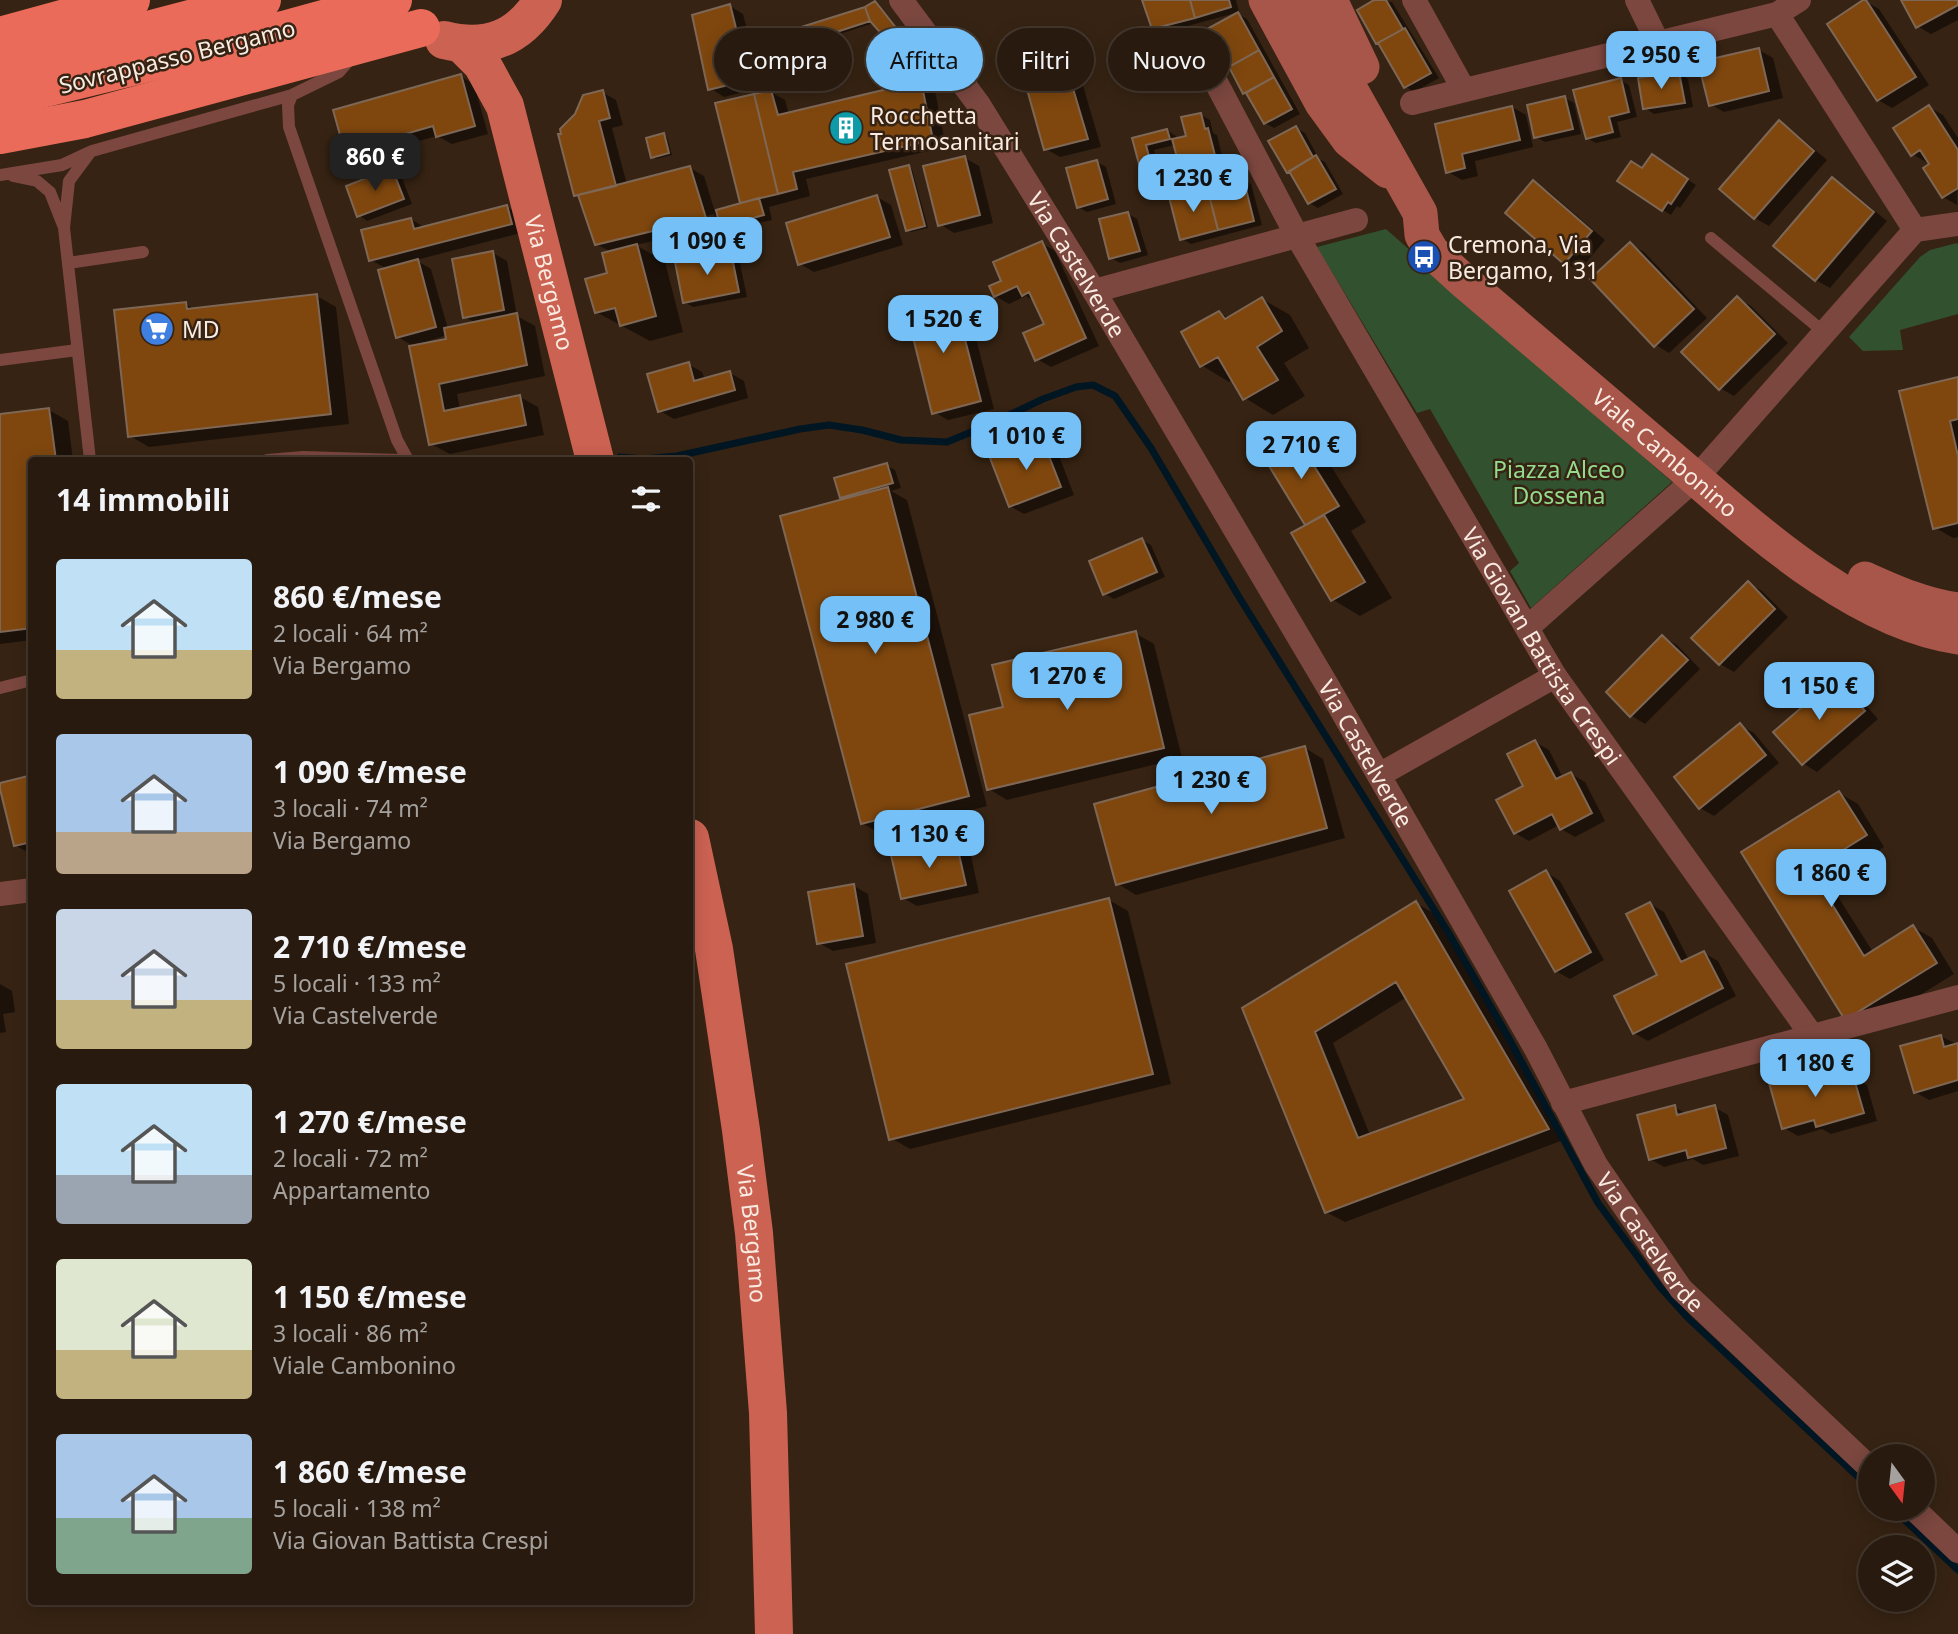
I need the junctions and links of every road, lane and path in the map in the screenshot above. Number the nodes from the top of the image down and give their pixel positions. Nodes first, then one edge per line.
1 (131, 0) edge
2 (238, 0) edge
3 (262, 0) edge
4 (393, 0) edge
5 (543, 0) edge
6 (901, 0) edge
7 (1266, 0) edge
8 (1302, 0) edge
9 (1331, 0) edge
10 (1414, 0) edge
11 (1637, 0) edge
12 (1799, 0) edge
13 (410, 14) edge
14 (1777, 14) junction
15 (516, 32) junction
16 (0, 36) edge
17 (365, 43) junction
18 (1658, 43) junction
19 (463, 45) junction
20 (0, 69) edge
21 (259, 71) junction
22 (1464, 90) junction
23 (1220, 91) edge
24 (292, 95) junction
25 (0, 99) edge
26 (1412, 103) dead end
27 (505, 106) junction
28 (0, 135) edge
29 (92, 151) junction
30 (3, 175) edge
31 (1401, 182) junction
32 (1356, 220) dead end
33 (1958, 224) edge
34 (64, 228) junction
35 (1915, 230) junction
36 (1297, 236) junction
37 (1711, 238) dead end
38 (143, 252) dead end
39 (68, 263) junction
40 (1094, 291) junction
41 (1825, 333) junction
42 (77, 350) junction
43 (0, 360) edge
44 (90, 457) edge
45 (406, 457) edge
46 (594, 457) edge
47 (1703, 470) junction
48 (1958, 610) edge
49 (1527, 628) junction
50 (1958, 637) edge
51 (1555, 676) junction
52 (28, 681) edge
53 (0, 688) edge
54 (1379, 775) junction
55 (693, 852) edge
56 (28, 890) edge
57 (0, 894) edge
58 (1958, 997) edge
59 (1814, 1037) junction
60 (1563, 1103) junction
61 (1858, 1457) edge
62 (1927, 1521) edge
63 (1958, 1551) edge
64 (774, 1634) edge

1 - 16 highway
2 - 21 street
3 - 20 highway, Sovrappasso Bergamo, bridge
4 - 25 highway, Sovrappasso Bergamo, bridge
5 - 15 main road, Via Bergamo
6 - 40 street, Via Castelverde
7 - 31 street
8 - 31 street, Viale Cambonino
9 - 31 street
10 - 22 street
11 - 18 street
12 - 14 street
13 - 17 highway
13 - 19 main road, Via Bergamo
14 - 18 street
14 - 35 street
15 - 19 main road, Via Bergamo
15 - 27 main road, Via Bergamo
17 - 21 highway
17 - 24 lane
18 - 22 street
19 - 27 main road, Via Bergamo
21 - 28 highway
22 - 26 street
23 - 36 street, Via Giovan Battista Crespi
24 - 29 lane
24 - 45 lane
27 - 46 main road, Via Bergamo
29 - 30 lane
29 - 34 lane
30 - 34 lane
31 - 47 street, Viale Cambonino
32 - 36 street
33 - 35 street
34 - 39 lane
35 - 41 street
36 - 40 street
36 - 49 street, Via Giovan Battista Crespi
37 - 41 lane
38 - 39 lane
39 - 42 lane
40 - 54 street, Via Castelverde
41 - 47 street
42 - 43 lane
42 - 44 lane
47 - 48 street, Viale Cambonino
47 - 49 street
47 - 50 street, Viale Cambonino
49 - 51 street, Via Giovan Battista Crespi
51 - 54 street
51 - 59 street, Via Giovan Battista Crespi
52 - 53 lane
54 - 60 street, Via Castelverde
55 - 64 main road, Via Bergamo
56 - 57 street
58 - 59 street
59 - 60 street
60 - 61 street, Via Castelverde
62 - 63 street

